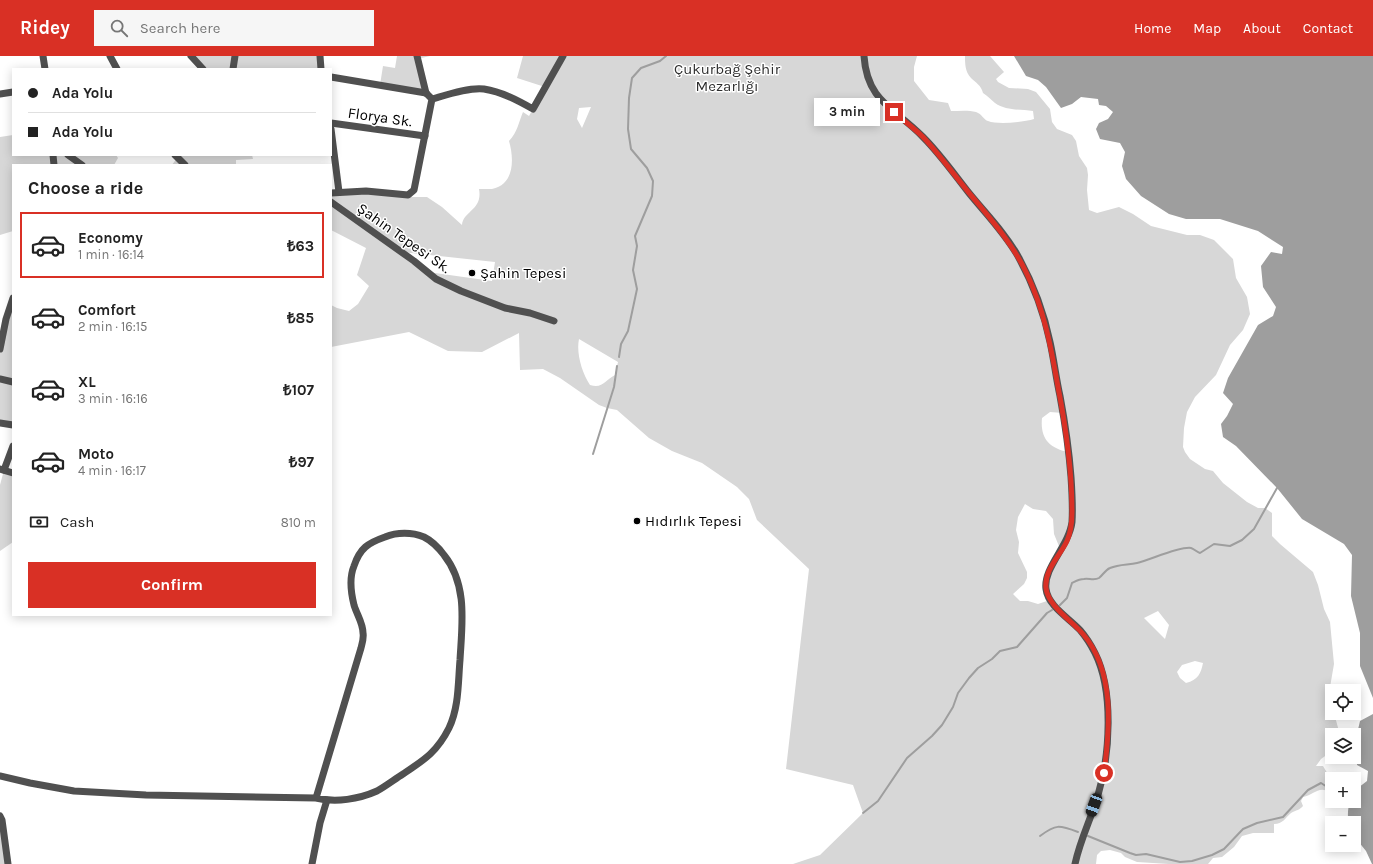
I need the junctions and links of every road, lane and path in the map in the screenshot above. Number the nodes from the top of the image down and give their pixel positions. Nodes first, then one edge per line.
1 (43, 56) edge
2 (105, 56) edge
3 (191, 56) edge
4 (235, 56) edge
5 (320, 56) edge
6 (417, 56) edge
7 (563, 56) edge
8 (864, 56) edge
9 (114, 62) edge
10 (45, 68) edge
11 (202, 68) edge
12 (233, 68) edge
13 (321, 68) edge
14 (332, 77) edge
15 (12, 92) edge
16 (426, 93) junction
17 (0, 94) edge
18 (432, 99) junction
19 (332, 122) edge
20 (424, 136) junction
21 (332, 137) edge
22 (69, 156) edge
23 (176, 156) edge
24 (81, 164) edge
25 (184, 164) edge
26 (339, 192) junction
27 (332, 193) edge
28 (332, 203) edge
29 (12, 301) edge
30 (554, 321) dead end
31 (0, 349) edge
32 (0, 379) edge
33 (12, 382) edge
34 (0, 423) edge
35 (12, 425) edge
36 (12, 448) edge
37 (2, 470) edge
38 (12, 473) edge
39 (0, 776) edge
40 (316, 798) junction
41 (327, 800) junction
42 (0, 816) edge
43 (8, 864) edge
44 (312, 864) edge
45 (1075, 864) edge

1 - 10 street
2 - 9 street
3 - 11 street
4 - 12 street
5 - 13 street
6 - 16 street
7 - 18 street
8 - 45 street
14 - 16 street
15 - 17 street
16 - 18 street
18 - 20 street
19 - 20 street, Florya Sk.
20 - 26 street
21 - 26 street
22 - 24 street
23 - 25 street
26 - 27 street
28 - 30 street, Şahin Tepesi Sk.
29 - 31 street
32 - 33 street
34 - 35 street
36 - 37 street
37 - 38 street
39 - 40 street
40 - 41 street
40 - 41 street
41 - 44 street
42 - 43 street

